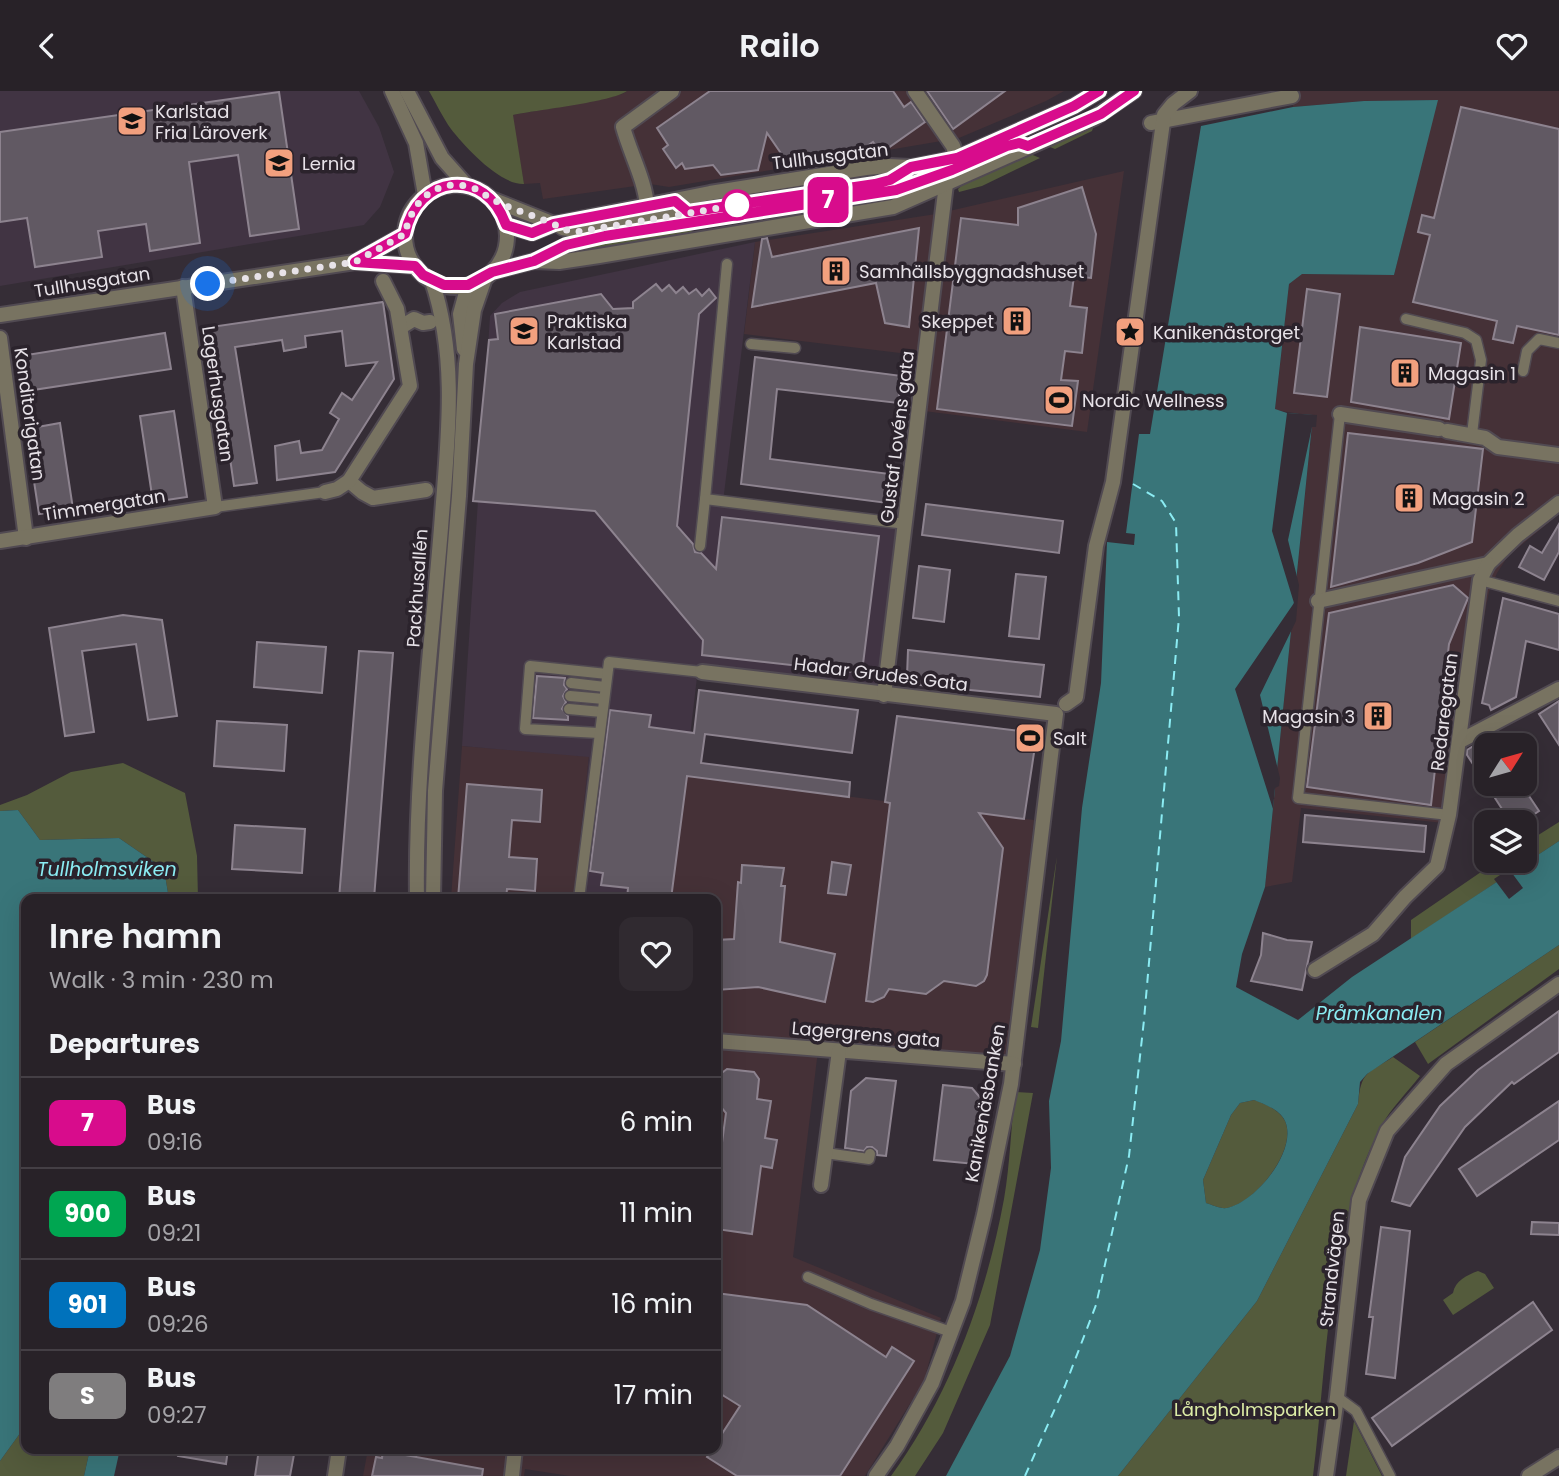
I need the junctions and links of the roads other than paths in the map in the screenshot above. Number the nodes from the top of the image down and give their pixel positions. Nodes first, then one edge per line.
1 (392, 91) edge
2 (407, 91) edge
3 (673, 91) edge
4 (915, 91) edge
5 (1099, 91) edge
6 (1134, 91) edge
7 (1190, 91) edge
8 (1269, 96) edge
9 (1292, 96) dead end
10 (1157, 122) junction
11 (1028, 146) junction
12 (957, 158) junction
13 (911, 167) junction
14 (946, 184) junction
15 (467, 186) junction
16 (490, 198) junction
17 (420, 200) junction
18 (675, 201) junction
19 (647, 206) junction
20 (688, 212) junction
21 (554, 224) junction
22 (506, 225) junction
23 (405, 234) junction
24 (534, 261) junction
25 (355, 262) junction
26 (727, 264) dead end
27 (415, 266) junction
28 (489, 275) junction
29 (383, 281) dead end
30 (432, 281) junction
31 (468, 285) junction
32 (183, 287) junction
33 (0, 315) edge
34 (1406, 319) dead end
35 (430, 321) dead end
36 (401, 327) junction
37 (0, 338) edge
38 (1559, 343) edge
39 (751, 344) dead end
40 (795, 348) dead end
41 (466, 364) junction
42 (1523, 371) dead end
43 (1340, 414) joint
44 (1472, 434) junction
45 (1559, 455) edge
46 (349, 481) junction
47 (426, 490) dead end
48 (325, 492) joint
49 (705, 499) junction
50 (215, 506) junction
51 (1558, 508) edge
52 (906, 524) junction
53 (26, 538) junction
54 (0, 541) edge
55 (700, 546) dead end
56 (1488, 564) junction
57 (1480, 580) junction
58 (1318, 601) junction
59 (1559, 601) edge
60 (702, 672) joint
61 (607, 674) junction
62 (570, 683) dead end
63 (605, 687) junction
64 (1559, 689) edge
65 (884, 695) junction
66 (570, 697) dead end
67 (604, 699) junction
68 (569, 709) dead end
69 (1061, 709) junction
70 (602, 712) junction
71 (599, 733) junction
72 (1460, 741) junction
73 (1449, 815) junction
74 (417, 894) edge
75 (432, 894) edge
76 (580, 894) edge
77 (1315, 970) dead end
78 (1559, 984) edge
79 (721, 1041) edge
80 (839, 1051) junction
81 (1014, 1064) junction
82 (825, 1153) junction
83 (870, 1154) dead end
84 (821, 1185) dead end
85 (808, 1277) dead end
86 (951, 1332) junction
87 (1337, 1397) junction
88 (338, 1454) edge
89 (514, 1454) edge
90 (1559, 1457) edge
91 (335, 1476) edge
92 (512, 1476) edge
93 (876, 1476) edge
94 (1326, 1476) edge
95 (1390, 1476) edge
96 (1529, 1476) edge

1 - 17 street
2 - 15 street
3 - 19 street
4 - 12 street
5 - 12 street, Tullhusgatan
6 - 11 street
7 - 10 street
8 - 9 street
8 - 10 street
10 - 69 street, Kanikenäsbanken
11 - 14 street
11 - 24 lane
12 - 13 street, Tullhusgatan
13 - 18 street, Tullhusgatan
13 - 20 lane
14 - 24 street
14 - 52 street, Gustaf Lovéns gata
15 - 16 street
15 - 17 street
16 - 21 street
16 - 22 street
17 - 23 street
18 - 19 street, Tullhusgatan
18 - 20 lane
19 - 21 street, Tullhusgatan
20 - 21 lane
21 - 22 street, Tullhusgatan
22 - 28 street
23 - 25 street, Tullhusgatan
23 - 27 street
24 - 28 street
25 - 27 street, Tullhusgatan
25 - 32 street, Tullhusgatan
26 - 49 lane
27 - 30 street
28 - 31 street
28 - 41 street, Packhusallén
29 - 36 street
30 - 31 street
30 - 74 street, Packhusallén
31 - 41 street, Packhusallén
32 - 33 street, Tullhusgatan
32 - 50 street, Lagerhusgatan
34 - 44 lane
35 - 36 street
36 - 46 street
37 - 53 street, Konditorigatan
38 - 42 lane
39 - 40 lane
41 - 75 street, Packhusallén
43 - 44 street
43 - 58 lane
44 - 45 street
46 - 47 street
46 - 48 street
48 - 50 lane
49 - 52 lane
49 - 55 lane
50 - 53 street, Timmergatan
51 - 56 street
52 - 65 street, Gustaf Lovéns gata
53 - 54 street, Timmergatan
56 - 57 street, Redaregatan
56 - 58 street
57 - 59 lane
57 - 72 street, Redaregatan
58 - 73 lane
60 - 61 lane
60 - 65 street, Hadar Grudes Gata
61 - 63 lane
61 - 71 lane
62 - 63 lane
63 - 67 lane
64 - 72 street
65 - 69 street, Hadar Grudes Gata
66 - 67 lane
67 - 70 lane
68 - 70 lane
69 - 81 street, Kanikenäsbanken
70 - 71 lane
71 - 76 lane
72 - 73 street, Redaregatan
73 - 77 street, Redaregatan
78 - 87 street, Strandvägen
79 - 80 street, Lagergrens gata
80 - 81 street, Lagergrens gata
80 - 82 street
81 - 86 street, Kanikenäsbanken
82 - 83 lane
82 - 84 street
85 - 86 lane
86 - 93 street, Kanikenäsbanken
87 - 94 street, Strandvägen
87 - 95 lane
88 - 91 street
89 - 92 street
90 - 96 street

